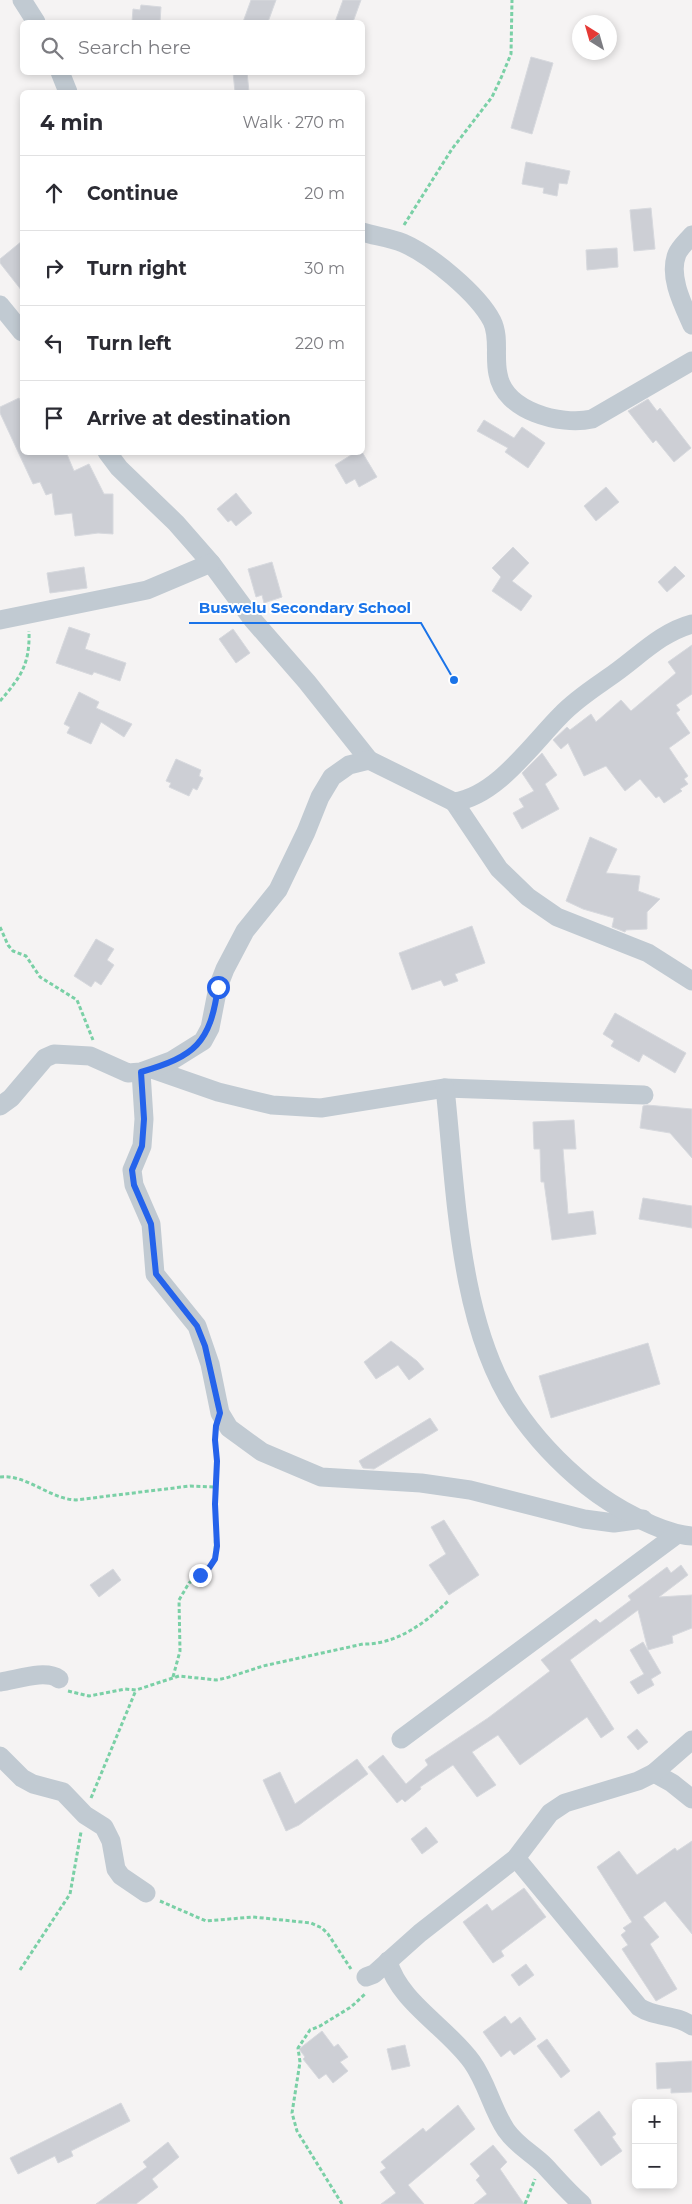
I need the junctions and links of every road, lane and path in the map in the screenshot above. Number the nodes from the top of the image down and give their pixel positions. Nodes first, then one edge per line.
1 (22, 0) edge
2 (512, 0) edge
3 (35, 20) edge
4 (61, 75) edge
5 (67, 90) edge
6 (365, 233) edge
7 (692, 236) edge
8 (394, 241) junction
9 (0, 305) edge
10 (692, 325) edge
11 (20, 330) edge
12 (692, 361) edge
13 (109, 455) edge
14 (211, 563) junction
15 (28, 614) junction
16 (0, 620) edge
17 (692, 624) edge
18 (0, 701) edge
19 (369, 760) junction
20 (454, 802) junction
21 (0, 927) edge
22 (692, 981) edge
23 (98, 1059) junction
24 (146, 1071) junction
25 (445, 1088) junction
26 (644, 1095) dead end
27 (0, 1106) edge
28 (220, 1413) junction
29 (0, 1477) edge
30 (216, 1487) junction
31 (643, 1519) junction
32 (684, 1535) edge
33 (449, 1600) dead end
34 (174, 1677) junction
35 (59, 1679) joint
36 (0, 1682) edge
37 (136, 1690) junction
38 (401, 1739) dead end
39 (692, 1740) edge
40 (0, 1756) edge
41 (654, 1773) junction
42 (692, 1799) edge
43 (85, 1815) junction
44 (516, 1858) junction
45 (146, 1893) joint
46 (388, 1961) junction
47 (20, 1970) dead end
48 (370, 1976) junction
49 (692, 2026) edge
50 (542, 2163) junction
51 (342, 2204) edge
52 (525, 2204) edge
53 (582, 2204) edge

1 - 3 street
2 - 8 path
4 - 5 street
6 - 8 street
7 - 10 street
8 - 12 street
9 - 11 street
13 - 14 street
14 - 15 street
14 - 19 street
15 - 16 street
15 - 18 path
17 - 20 street
19 - 20 street
19 - 24 street
20 - 22 street
21 - 23 path
23 - 24 street
23 - 27 street
24 - 25 street
24 - 28 street
25 - 26 street
25 - 31 street
28 - 30 path
28 - 31 street
29 - 30 path
30 - 34 path
31 - 32 street
32 - 38 street
33 - 34 path
34 - 37 path
35 - 36 street
35 - 37 path
37 - 43 path
39 - 41 street
40 - 43 street
41 - 42 street
41 - 44 street
43 - 45 street
43 - 47 path
44 - 46 street
44 - 49 street
45 - 48 path
46 - 48 street
46 - 50 street
48 - 51 path
50 - 52 path
50 - 53 street

